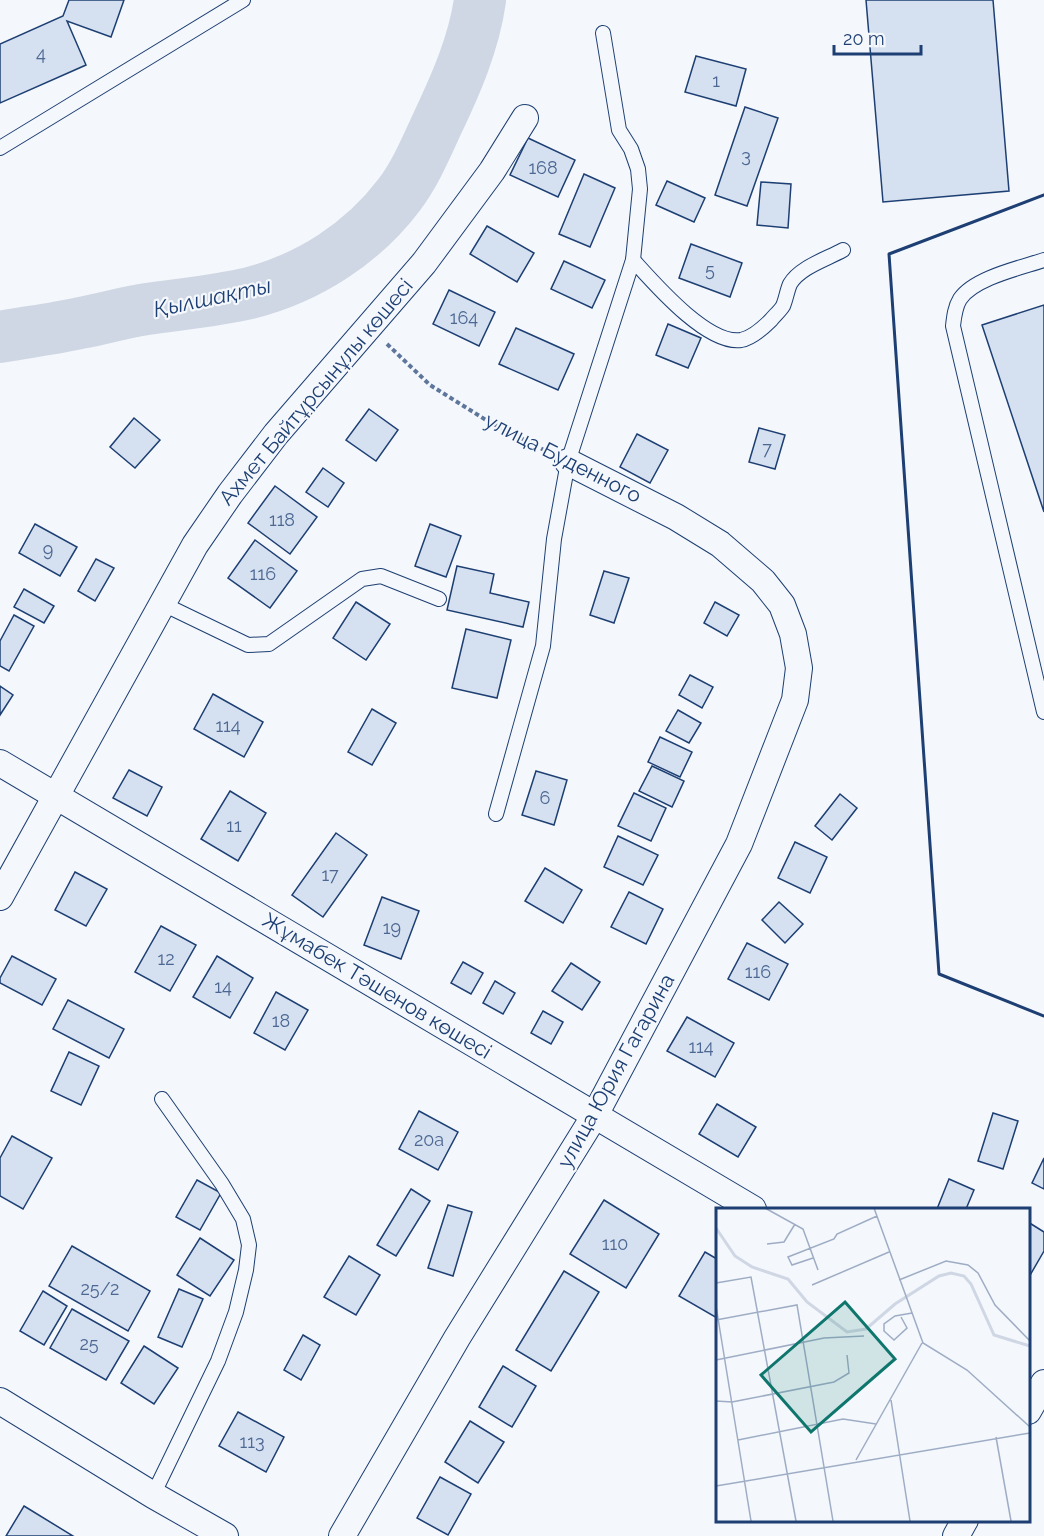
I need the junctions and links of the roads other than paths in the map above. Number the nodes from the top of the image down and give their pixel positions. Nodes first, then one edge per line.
1 (243, 0) edge
2 (603, 33) dead end
3 (525, 118) dead end
4 (0, 148) edge
5 (843, 250) dead end
6 (633, 260) junction
7 (1044, 260) edge
8 (568, 462) junction
9 (763, 581) joint
10 (439, 599) dead end
11 (163, 604) junction
12 (1044, 712) edge
13 (0, 763) edge
14 (57, 796) junction
15 (496, 814) dead end
16 (0, 897) edge
17 (162, 1099) dead end
18 (595, 1115) junction
19 (751, 1208) edge
20 (1029, 1373) edge
21 (1044, 1382) edge
22 (0, 1401) edge
23 (1029, 1410) edge
24 (153, 1495) junction
25 (964, 1521) edge
26 (225, 1536) edge
27 (342, 1536) edge
28 (956, 1536) edge

1 - 4 lane
2 - 6 lane
3 - 11 street, Ахмет Байтұрсынұлы көшесі
5 - 6 lane
6 - 8 lane
7 - 12 lane
8 - 9 street, улица Буденного
8 - 15 lane
9 - 18 street, улица Юрия Гагарина
10 - 11 lane
11 - 14 street, Ахмет Байтұрсынұлы көшесі
13 - 14 street, Жұмабек Тәшенов көшесі
14 - 16 street, Ахмет Байтұрсынұлы көшесі
14 - 18 street, Жұмабек Тәшенов көшесі
17 - 24 lane
18 - 19 street, Жұмабек Тәшенов көшесі
18 - 27 street, улица Юрия Гагарина
20 - 21 street
21 - 23 street
22 - 24 street
24 - 26 street
25 - 28 street

